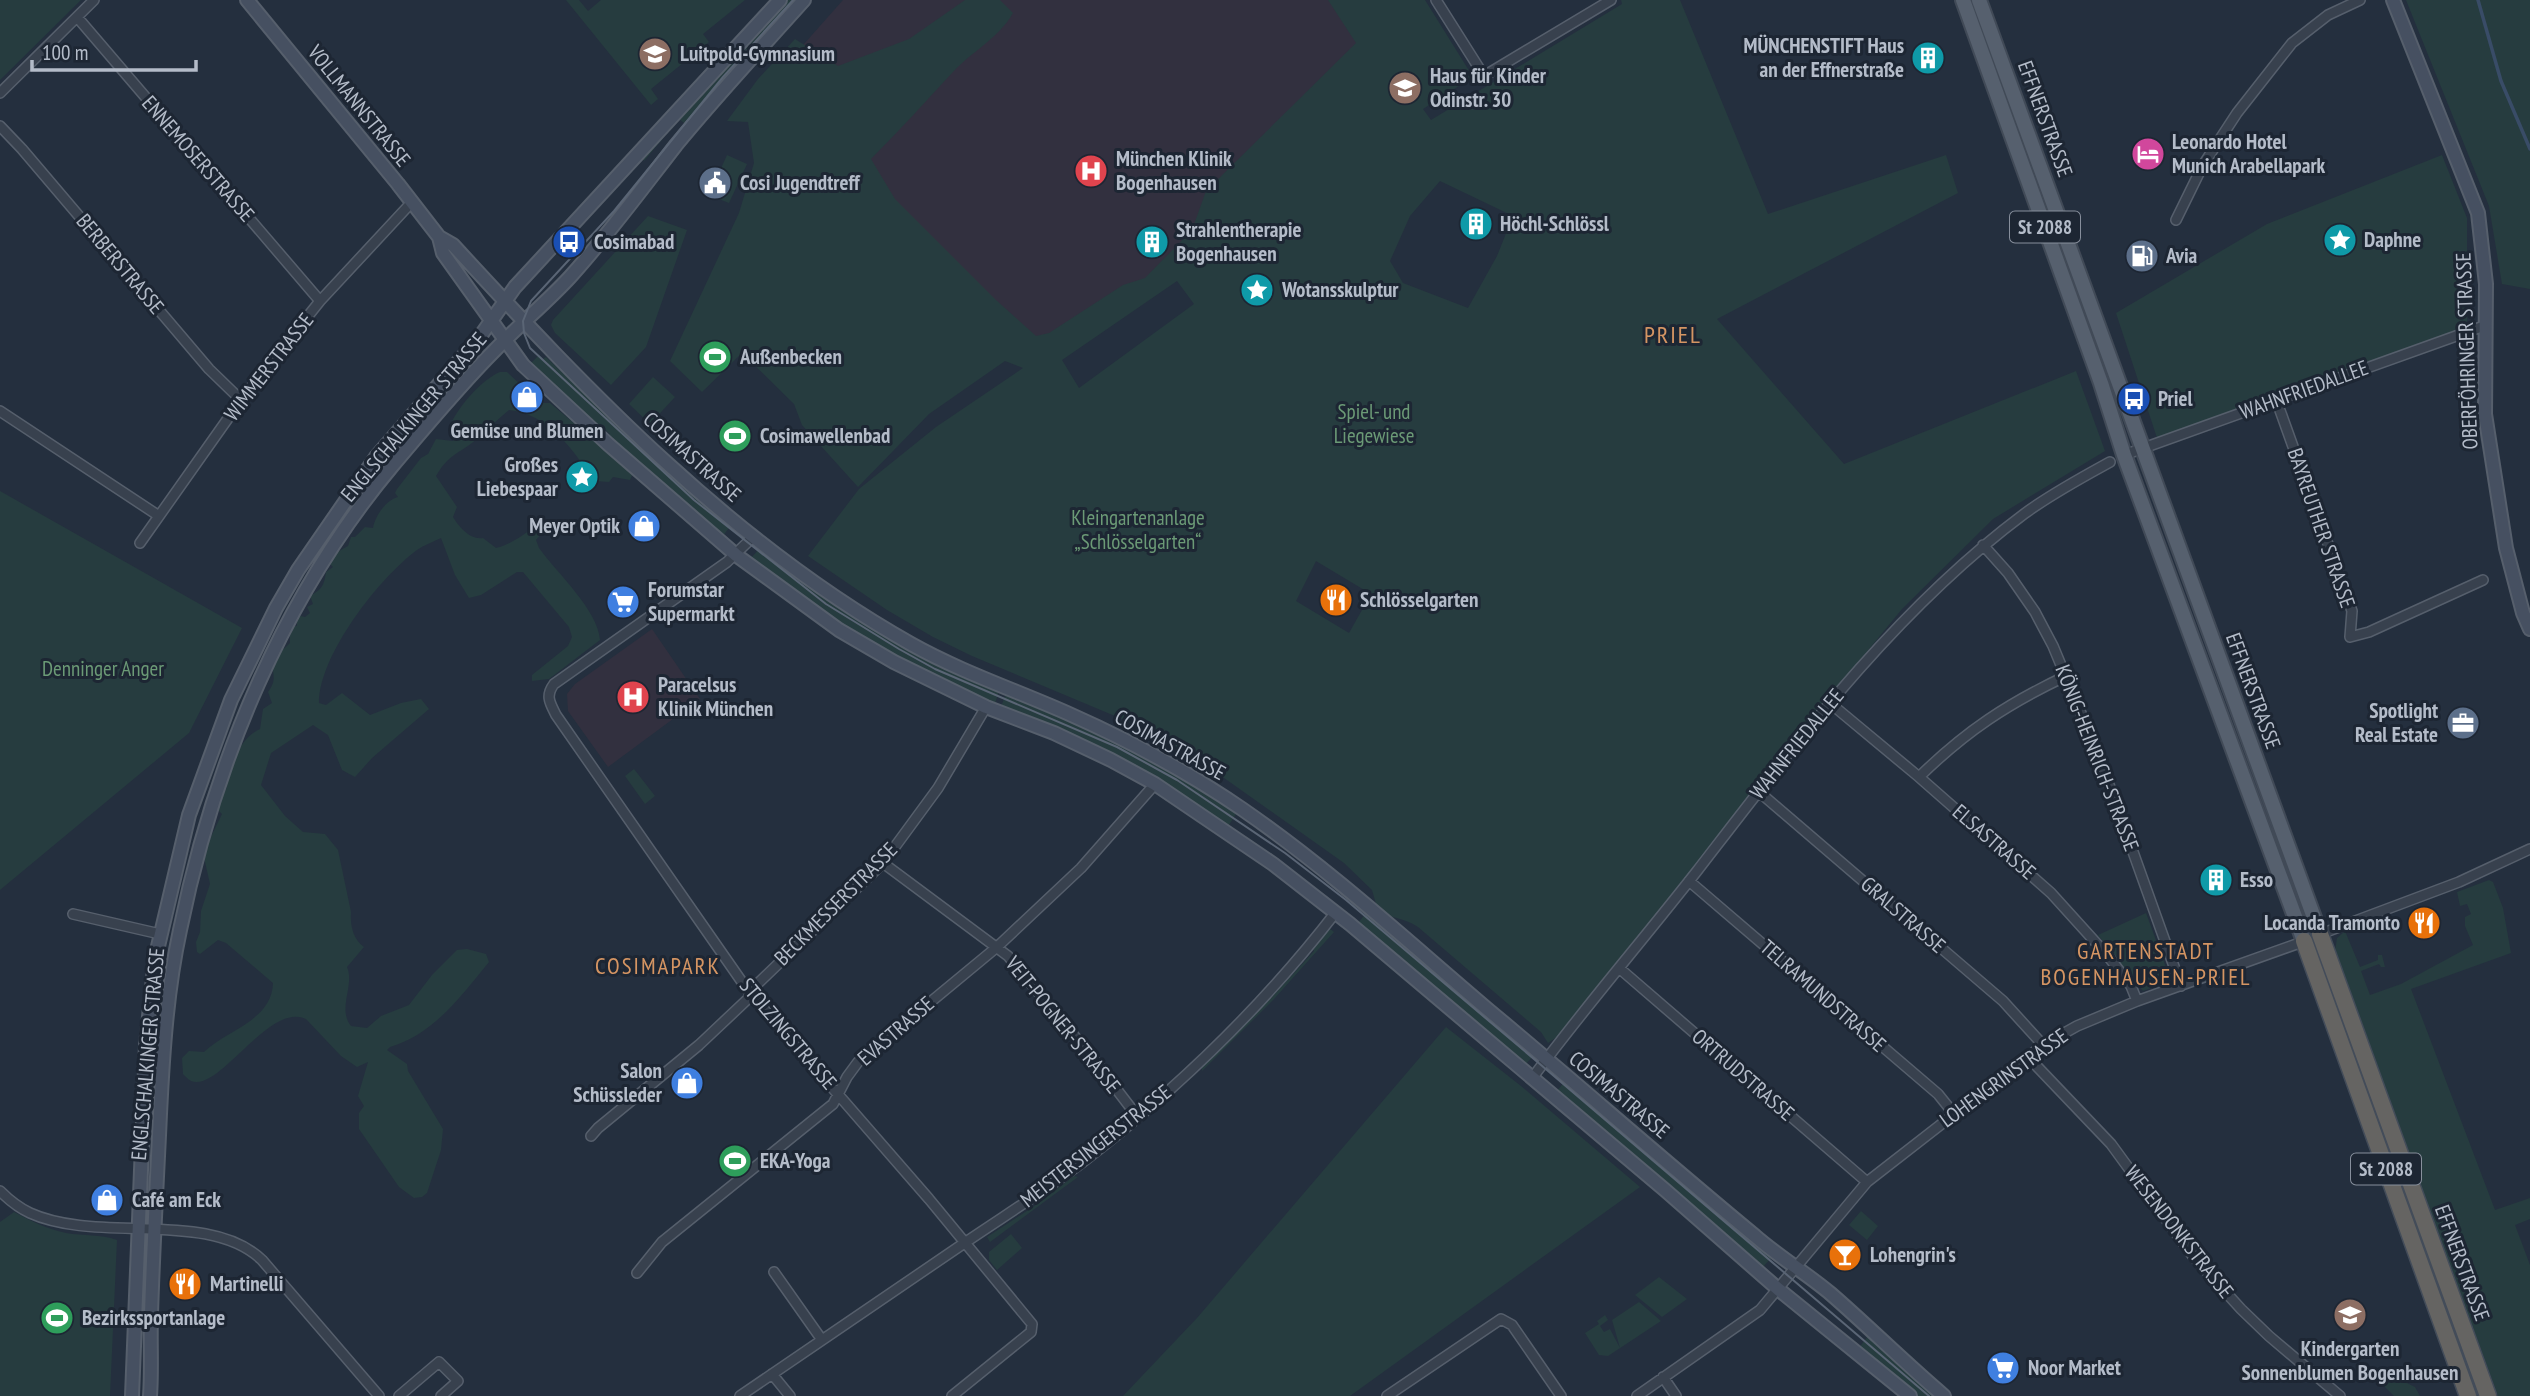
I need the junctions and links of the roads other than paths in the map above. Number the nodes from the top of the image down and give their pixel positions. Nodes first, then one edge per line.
1 (94, 0) edge
2 (247, 0) edge
3 (780, 0) edge
4 (804, 0) edge
5 (1436, 0) edge
6 (1963, 0) edge
7 (1979, 0) edge
8 (2360, 0) edge
9 (2392, 0) edge
10 (1607, 1) edge
11 (77, 17) junction
12 (0, 93) edge
13 (0, 126) edge
14 (412, 202) junction
15 (2176, 220) dead end
16 (439, 237) junction
17 (503, 300) junction
18 (320, 302) junction
19 (490, 321) junction
20 (524, 323) junction
21 (2484, 326) junction
22 (503, 341) junction
23 (241, 400) junction
24 (2277, 402) junction
25 (0, 411) edge
26 (2142, 447) junction
27 (2124, 455) junction
28 (2110, 462) dead end
29 (159, 516) junction
30 (753, 537) junction
31 (140, 543) dead end
32 (1983, 545) junction
33 (736, 555) junction
34 (2483, 580) dead end
35 (2530, 629) edge
36 (2066, 676) junction
37 (1830, 703) junction
38 (986, 707) junction
39 (1919, 777) junction
40 (1155, 784) junction
41 (1758, 791) junction
42 (2530, 849) edge
43 (883, 863) junction
44 (1689, 881) junction
45 (1352, 892) junction
46 (1336, 912) junction
47 (73, 914) dead end
48 (160, 934) junction
49 (2320, 934) junction
50 (2304, 941) junction
51 (997, 947) junction
52 (1619, 968) junction
53 (2181, 986) junction
54 (751, 993) junction
55 (2137, 1001) junction
56 (2043, 1045) junction
57 (2028, 1057) junction
58 (1547, 1059) junction
59 (1532, 1077) junction
60 (839, 1096) junction
61 (1954, 1114) junction
62 (1137, 1116) junction
63 (591, 1136) dead end
64 (1867, 1182) junction
65 (0, 1191) edge
66 (139, 1230) junction
67 (154, 1230) junction
68 (964, 1243) junction
69 (1796, 1266) junction
70 (774, 1272) dead end
71 (637, 1273) dead end
72 (1777, 1289) junction
73 (822, 1340) junction
74 (772, 1374) junction
75 (1664, 1377) junction
76 (132, 1396) edge
77 (150, 1396) edge
78 (379, 1396) edge
79 (399, 1396) edge
80 (441, 1396) edge
81 (740, 1396) edge
82 (790, 1396) edge
83 (952, 1396) edge
84 (1387, 1396) edge
85 (1561, 1396) edge
86 (1637, 1396) edge
87 (1676, 1396) edge
88 (1910, 1396) edge
89 (1944, 1396) edge
90 (2340, 1396) edge
91 (2468, 1396) edge
92 (2488, 1396) edge

1 - 11 street
2 - 14 main road, VOLLMANNSTRASSE
3 - 17 main road, ENGLSCHALKINGER STRASSE
4 - 20 main road, ENGLSCHALKINGER STRASSE
5 - 10 street
6 - 27 main road, EFFNERSTRASSE / St 2088
7 - 26 main road, EFFNERSTRASSE / St 2088
8 - 15 street
9 - 21 main road, OBERFÖHRINGER STRASSE
11 - 12 street
11 - 18 street, ENNEMOSERSTRASSE
13 - 23 street, BERBERSTRASSE
14 - 16 main road, VOLLMANNSTRASSE
14 - 18 street, WIMMERSTRASSE
16 - 17 main road, VOLLMANNSTRASSE
16 - 19 main road, VOLLMANNSTRASSE
17 - 19 main road, ENGLSCHALKINGER STRASSE
17 - 20 main road, COSIMASTRASSE
18 - 23 street, WIMMERSTRASSE
19 - 22 main road, COSIMASTRASSE
19 - 48 main road, ENGLSCHALKINGER STRASSE
20 - 22 main road, ENGLSCHALKINGER STRASSE
20 - 30 main road, COSIMASTRASSE
21 - 24 street, WAHNFRIEDALLEE
21 - 35 main road, OBERFÖHRINGER STRASSE
22 - 33 main road, COSIMASTRASSE
22 - 67 main road, ENGLSCHALKINGER STRASSE
23 - 29 street, WIMMERSTRASSE
24 - 26 street, WAHNFRIEDALLEE
24 - 34 street, BAYREUTHER STRASSE
25 - 29 street
26 - 27 street, WAHNFRIEDALLEE
26 - 49 main road, EFFNERSTRASSE / St 2088
27 - 50 main road, EFFNERSTRASSE / St 2088
28 - 32 street, WAHNFRIEDALLEE
29 - 31 street, WIMMERSTRASSE
30 - 33 street
30 - 45 main road, COSIMASTRASSE
32 - 36 street, KÖNIG-HEINRICH-STRASSE
32 - 37 street, WAHNFRIEDALLEE
33 - 38 main road, COSIMASTRASSE
33 - 54 street, STOLZINGSTRASSE
36 - 39 street
36 - 53 street, KÖNIG-HEINRICH-STRASSE
37 - 39 street, ELSASTRASSE
37 - 41 street, WAHNFRIEDALLEE
38 - 40 main road, COSIMASTRASSE
38 - 43 street, BECKMESSERSTRASSE
39 - 55 street, ELSASTRASSE
40 - 46 main road, COSIMASTRASSE
40 - 51 street, EVASTRASSE
41 - 44 street, WAHNFRIEDALLEE
41 - 56 street, GRALSTRASSE
42 - 49 street, LOHENGRINSTRASSE
43 - 51 street, VEIT-POGNER-STRASSE
43 - 54 street, BECKMESSERSTRASSE
44 - 52 street, WAHNFRIEDALLEE
44 - 61 street, TELRAMUNDSTRASSE
45 - 46 main road
45 - 58 main road, COSIMASTRASSE
46 - 59 main road, COSIMASTRASSE
46 - 62 street, MEISTERSINGERSTRASSE
47 - 48 street
48 - 66 main road, ENGLSCHALKINGER STRASSE
49 - 50 street, LOHENGRINSTRASSE
49 - 92 highway, EFFNERSTRASSE / St 2088
50 - 53 street, LOHENGRINSTRASSE
50 - 91 highway, EFFNERSTRASSE / St 2088
51 - 60 street, EVASTRASSE
51 - 62 street, VEIT-POGNER-STRASSE
52 - 58 street, WAHNFRIEDALLEE
52 - 64 street, ORTRUDSTRASSE
53 - 55 street, LOHENGRINSTRASSE
54 - 60 street, STOLZINGSTRASSE
54 - 63 street, BECKMESSERSTRASSE
55 - 56 street, LOHENGRINSTRASSE
56 - 57 street, LOHENGRINSTRASSE
57 - 61 street, LOHENGRINSTRASSE
57 - 90 street, WESENDONKSTRASSE
58 - 59 street, WAHNFRIEDALLEE
58 - 69 main road, COSIMASTRASSE
59 - 72 main road, COSIMASTRASSE
60 - 68 street, STOLZINGSTRASSE
60 - 71 street, EVASTRASSE
61 - 64 street, LOHENGRINSTRASSE
62 - 68 street, MEISTERSINGERSTRASSE
64 - 69 street, LOHENGRINSTRASSE
65 - 66 street
66 - 67 street
66 - 76 main road, ENGLSCHALKINGER STRASSE
67 - 77 main road, ENGLSCHALKINGER STRASSE
67 - 78 street
68 - 73 street, MEISTERSINGERSTRASSE
68 - 83 street, STOLZINGSTRASSE
69 - 72 street
69 - 89 main road, COSIMASTRASSE
70 - 73 street
72 - 75 street
72 - 88 main road, COSIMASTRASSE
73 - 74 street, MEISTERSINGERSTRASSE
74 - 81 street, MEISTERSINGERSTRASSE
74 - 82 street
75 - 86 street
75 - 87 street
79 - 80 street
84 - 85 street

